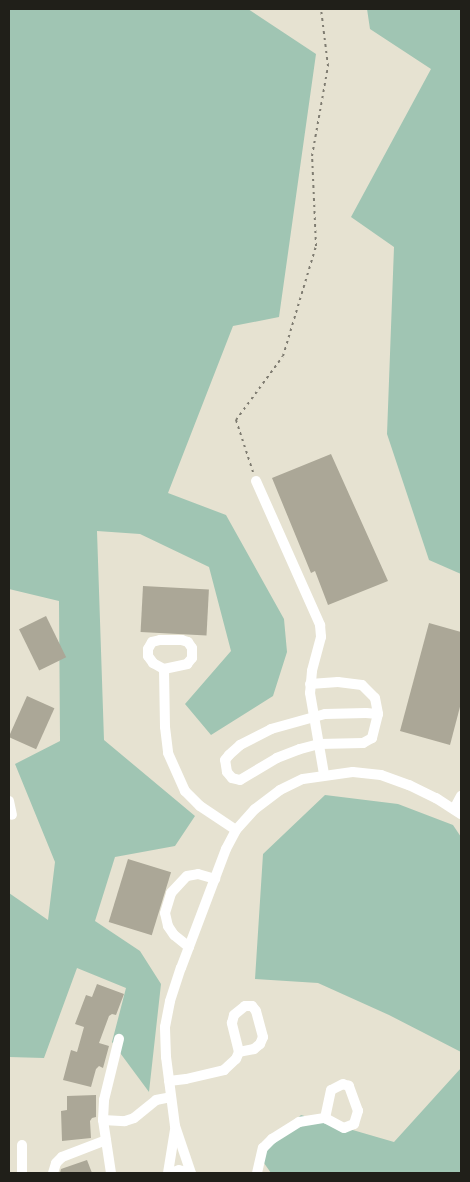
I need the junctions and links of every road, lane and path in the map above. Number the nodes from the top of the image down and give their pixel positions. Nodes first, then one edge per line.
1 (321, 9) edge
2 (256, 482) joint
3 (164, 669) dead end
4 (310, 684) junction
5 (378, 714) junction
6 (313, 716) junction
7 (319, 744) junction
8 (324, 774) junction
9 (461, 796) edge
10 (9, 801) edge
11 (457, 812) edge
12 (12, 815) dead end
13 (236, 830) junction
14 (215, 879) junction
15 (189, 947) junction
16 (118, 1039) dead end
17 (239, 1052) dead end
18 (169, 1081) junction
19 (171, 1097) junction
20 (325, 1118) dead end
21 (104, 1120) junction
22 (175, 1126) junction
23 (106, 1140) junction
24 (22, 1145) dead end
25 (22, 1173) edge
26 (52, 1173) edge
27 (111, 1173) edge
28 (169, 1173) edge
29 (191, 1173) edge
30 (257, 1173) edge

1 - 2 path
2 - 4 street
3 - 13 street
4 - 5 street
4 - 6 street
5 - 6 street
5 - 7 street
6 - 7 street
6 - 7 street
7 - 8 street
8 - 11 street
8 - 13 street
9 - 11 street
10 - 12 street
13 - 14 street
14 - 15 street
14 - 15 street
15 - 18 street
16 - 21 street
17 - 18 street
18 - 19 street
19 - 21 street
19 - 22 street
20 - 30 street
21 - 23 street
22 - 28 street
22 - 29 street
23 - 26 street
23 - 27 street
24 - 25 street
28 - 29 street

